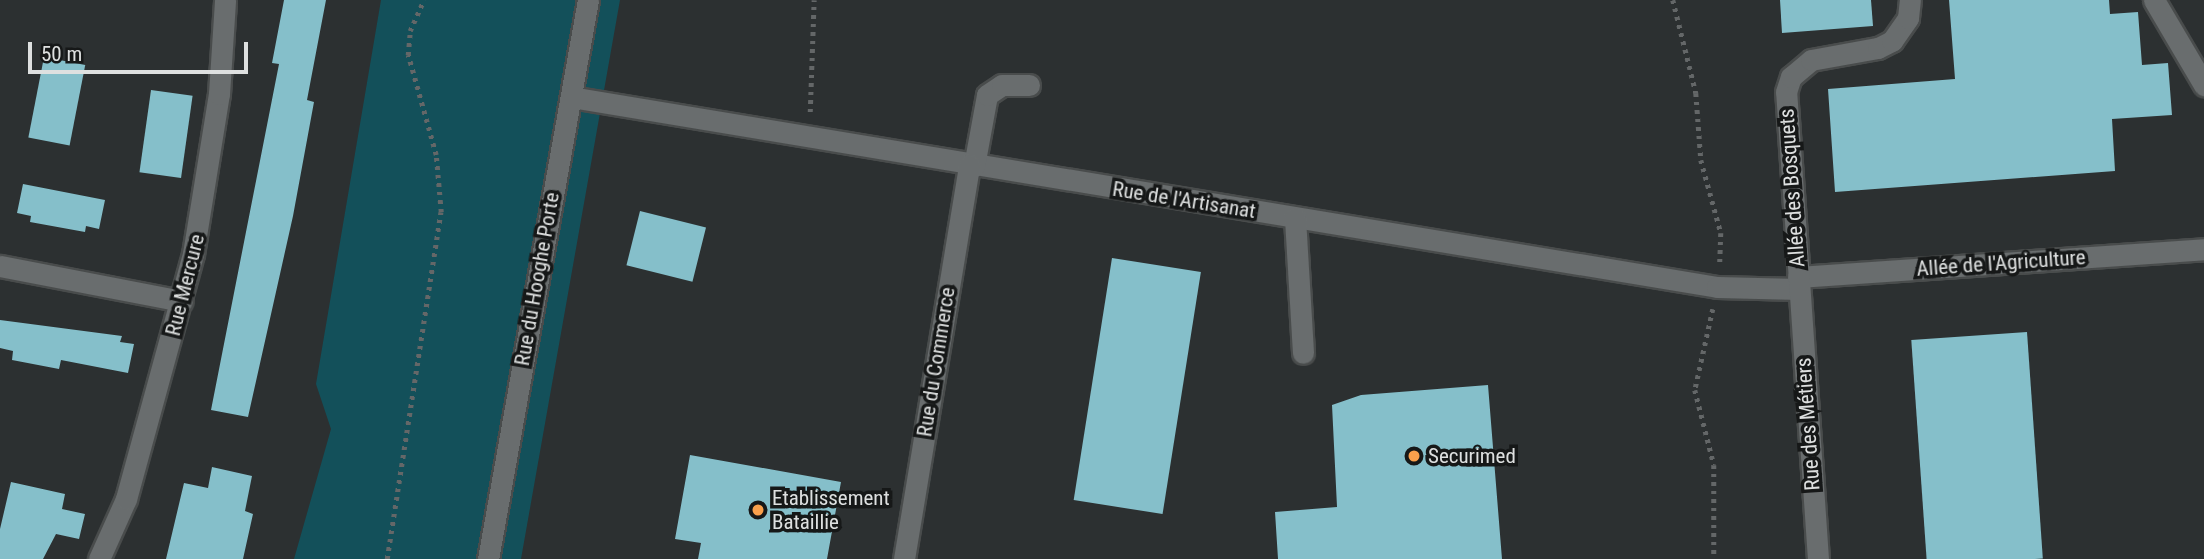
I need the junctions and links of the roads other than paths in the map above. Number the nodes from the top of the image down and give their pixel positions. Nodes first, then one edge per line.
1 (225, 0) edge
2 (588, 0) edge
3 (1910, 0) edge
4 (2154, 0) edge
5 (1029, 85) dead end
6 (2204, 85) edge
7 (571, 97) junction
8 (972, 165) junction
9 (1295, 218) junction
10 (2204, 249) edge
11 (0, 266) edge
12 (1798, 283) junction
13 (182, 301) junction
14 (1303, 353) dead end
15 (99, 559) edge
16 (488, 559) edge
17 (904, 559) edge
18 (1818, 559) edge

1 - 13 street, Rue Mercure
2 - 7 street, Rue du Hooghe Porte
3 - 12 street, Allée des Bosquets
4 - 6 street
5 - 8 street, Rue du Commerce
7 - 8 street, Rue de l'Artisanat
7 - 16 street, Rue du Hooghe Porte
8 - 9 street, Rue de l'Artisanat
8 - 17 street, Rue du Commerce
9 - 12 street, Rue de l'Artisanat
9 - 14 street
10 - 12 street, Allée de l'Agriculture
11 - 13 street
12 - 18 street, Rue des Métiers
13 - 15 street, Rue Mercure

